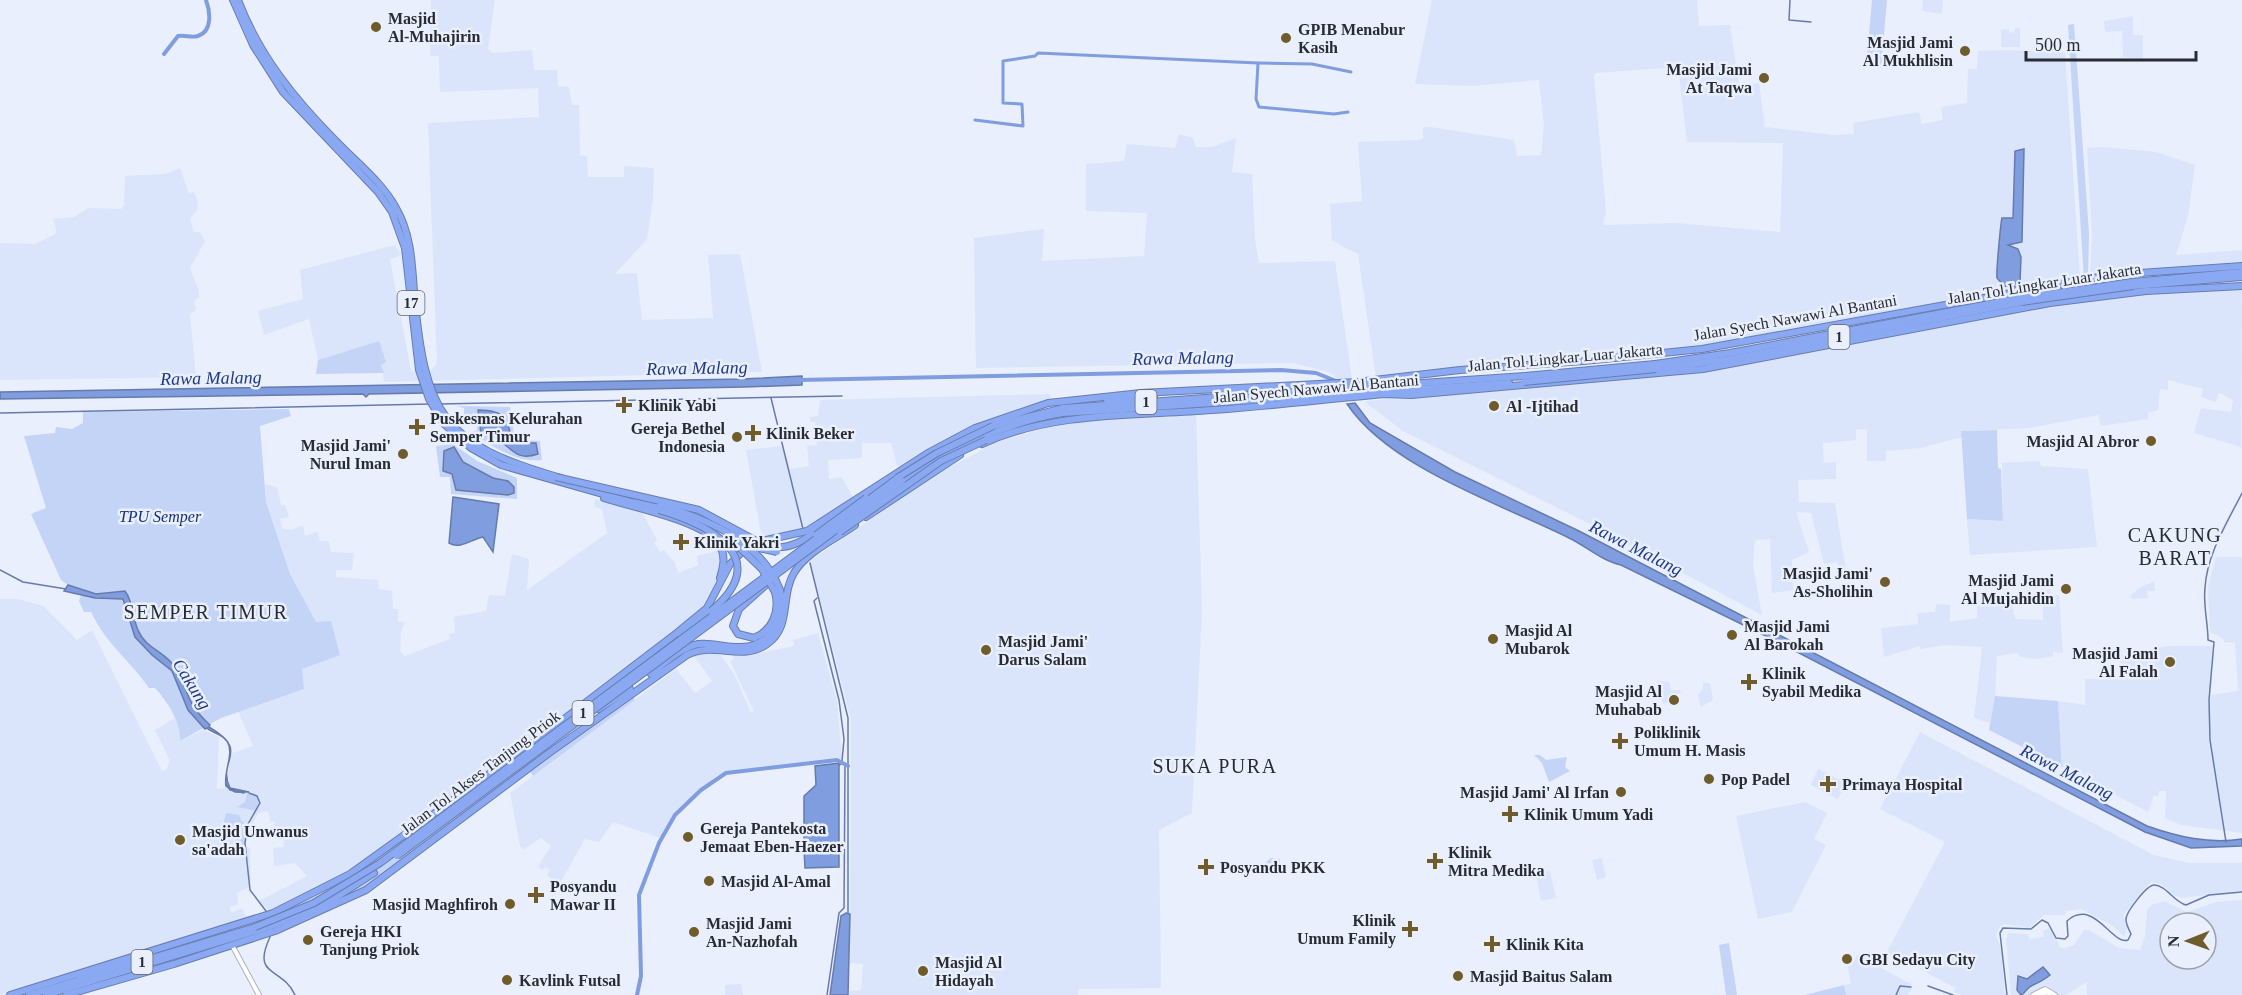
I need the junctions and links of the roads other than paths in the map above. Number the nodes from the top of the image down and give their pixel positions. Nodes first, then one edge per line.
1 (233, 0) edge
2 (238, 0) edge
3 (2242, 266) edge
4 (2242, 272) edge
5 (2110, 275) junction
6 (2242, 277) edge
7 (2064, 283) junction
8 (2132, 284) junction
9 (2242, 286) edge
10 (2111, 296) junction
11 (2067, 301) junction
12 (1579, 362) junction
13 (1580, 380) junction
14 (1359, 389) junction
15 (1214, 397) junction
16 (1084, 399) junction
17 (1260, 400) junction
18 (1190, 410) junction
19 (998, 438) junction
20 (900, 476) junction
21 (556, 479) junction
22 (883, 481) junction
23 (911, 488) junction
24 (896, 498) junction
25 (659, 508) junction
26 (810, 550) junction
27 (790, 565) junction
28 (764, 567) junction
29 (712, 601) junction
30 (659, 657) junction
31 (589, 714) junction
32 (551, 729) junction
33 (538, 740) junction
34 (563, 743) junction
35 (549, 753) junction
36 (255, 927) junction
37 (231, 942) junction
38 (159, 968) junction
39 (33, 991) edge
40 (10, 995) edge
41 (46, 995) edge
42 (66, 995) edge
43 (259, 995) edge
44 (2033, 995) edge
45 (2038, 995) edge
46 (2053, 995) edge

1 - 21 highway, 17
2 - 21 highway, 17
3 - 5 highway, Jalan Syech Nawawi Al Bantani
4 - 8 highway, Jalan Tol Lingkar Luar Jakarta / 1
5 - 7 highway, Jalan Syech Nawawi Al Bantani
5 - 10 highway
6 - 8 highway, Jalan Tol Lingkar Luar Jakarta / 1
7 - 11 highway
7 - 12 highway, Jalan Syech Nawawi Al Bantani
8 - 14 highway, Jalan Tol Lingkar Luar Jakarta / 1, bridge
9 - 10 highway
10 - 11 highway, Jalan Syech Nawawi Al Bantani
11 - 13 highway, Jalan Syech Nawawi Al Bantani
12 - 13 highway
12 - 14 highway, Jalan Syech Nawawi Al Bantani
13 - 14 highway, Jalan Syech Nawawi Al Bantani
14 - 15 highway, Jalan Tol Lingkar Luar Jakarta / 1
14 - 16 highway, Jalan Syech Nawawi Al Bantani
14 - 17 highway, Jalan Tol Lingkar Luar Jakarta / 1
14 - 18 highway, Jalan Syech Nawawi Al Bantani
15 - 16 highway
15 - 20 highway, Jalan Tol Lingkar Luar Jakarta / 1, bridge
16 - 20 highway
17 - 18 highway
17 - 20 highway, Jalan Tol Lingkar Luar Jakarta / 1, bridge
18 - 19 highway
19 - 23 highway
19 - 26 highway, bridge
20 - 22 highway
20 - 23 highway
20 - 25 highway, bridge
20 - 26 highway, Jalan Tol Akses Tanjung Priok / 1, bridge
20 - 30 highway, Jalan Tol Akses Tanjung Priok / 1, bridge
21 - 22 highway, bridge
21 - 25 highway, 17
21 - 29 highway, bridge
22 - 24 highway
22 - 29 highway
23 - 24 highway
24 - 34 highway
25 - 28 highway, 17, bridge
25 - 30 highway, bridge
26 - 27 highway, Jalan Tol Akses Tanjung Priok / 1, bridge
27 - 28 highway, bridge
27 - 31 highway, Jalan Tol Akses Tanjung Priok / 1, bridge
28 - 31 highway, bridge
29 - 32 highway
30 - 36 highway, Jalan Tol Akses Tanjung Priok / 1, bridge
31 - 37 highway, Jalan Tol Akses Tanjung Priok / 1, bridge
32 - 33 highway
32 - 34 highway
33 - 35 highway
33 - 39 highway
34 - 35 highway
35 - 37 highway
36 - 39 highway, Jalan Tol Akses Tanjung Priok / 1
36 - 39 highway
37 - 38 highway
37 - 38 highway
37 - 41 highway, Jalan Tol Akses Tanjung Priok / 1
37 - 43 main road
38 - 42 highway
39 - 40 highway
44 - 46 main road
45 - 46 main road

